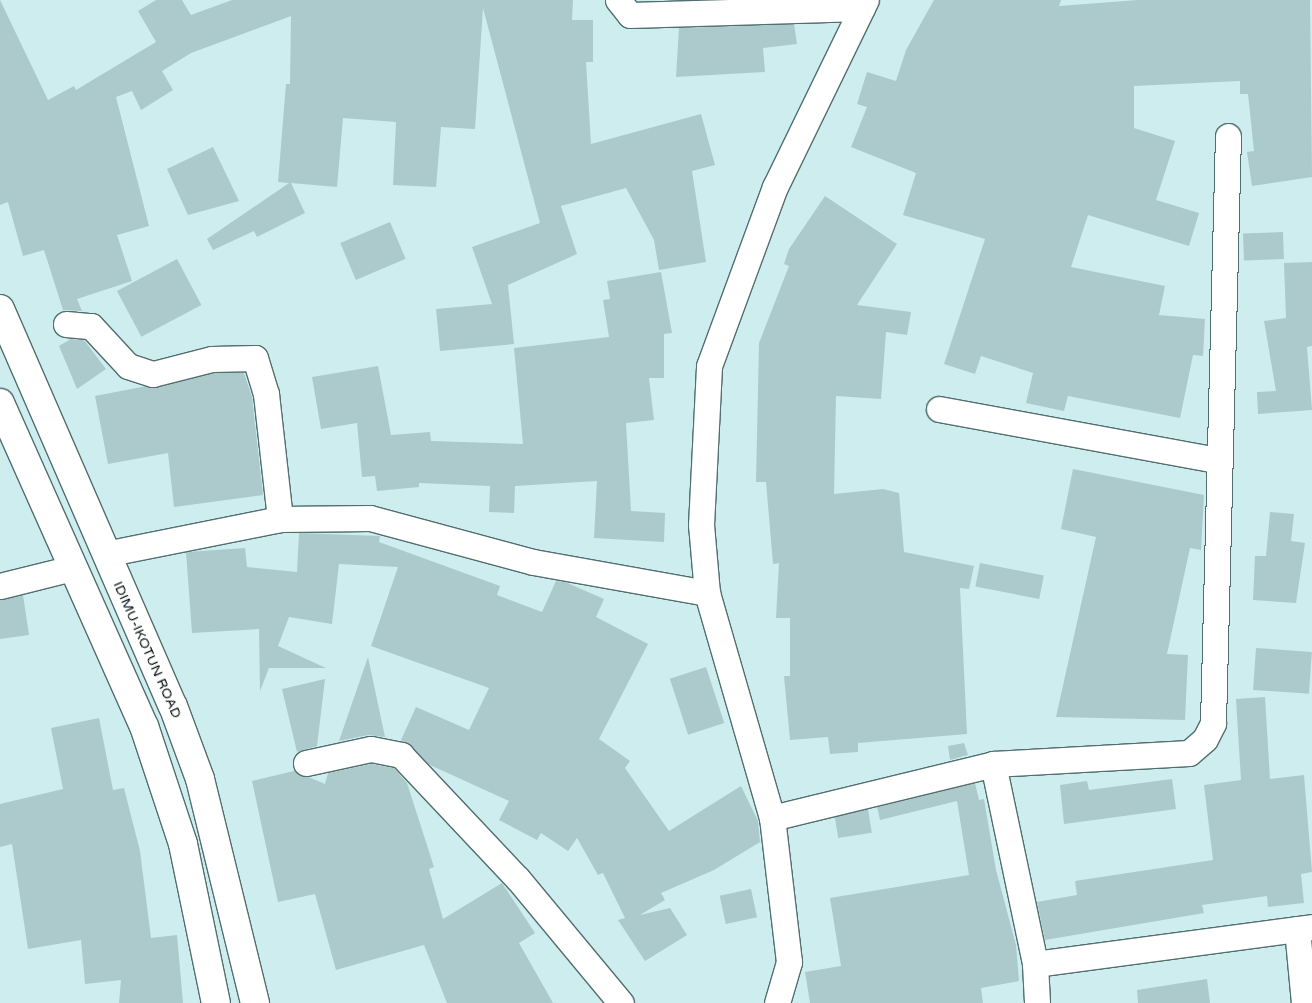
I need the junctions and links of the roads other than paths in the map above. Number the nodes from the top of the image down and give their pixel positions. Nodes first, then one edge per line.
1 (618, 0) edge
2 (864, 4) edge
3 (1228, 136) dead end
4 (0, 309) edge
5 (66, 324) dead end
6 (0, 403) edge
7 (939, 409) dead end
8 (1217, 460) junction
9 (280, 518) junction
10 (105, 554) junction
11 (73, 568) junction
12 (0, 586) edge
13 (707, 593) junction
14 (306, 763) dead end
15 (993, 764) junction
16 (772, 818) junction
17 (1304, 928) edge
18 (1035, 964) junction
19 (216, 1003) edge
20 (255, 1003) edge
21 (621, 1003) edge
22 (777, 1003) edge
23 (1037, 1003) edge
24 (1304, 1003) edge

1 - 2 street
2 - 13 street
3 - 8 street
4 - 10 main road, IDIMU-IKOTUN ROAD
5 - 9 street
6 - 11 main road
7 - 8 street
8 - 15 street
9 - 10 street
9 - 13 street
10 - 20 main road, IDIMU-IKOTUN ROAD
11 - 12 street
11 - 19 main road
13 - 16 street
14 - 21 street
15 - 16 street
15 - 18 street
16 - 22 street
17 - 18 street
17 - 24 street
18 - 23 street

